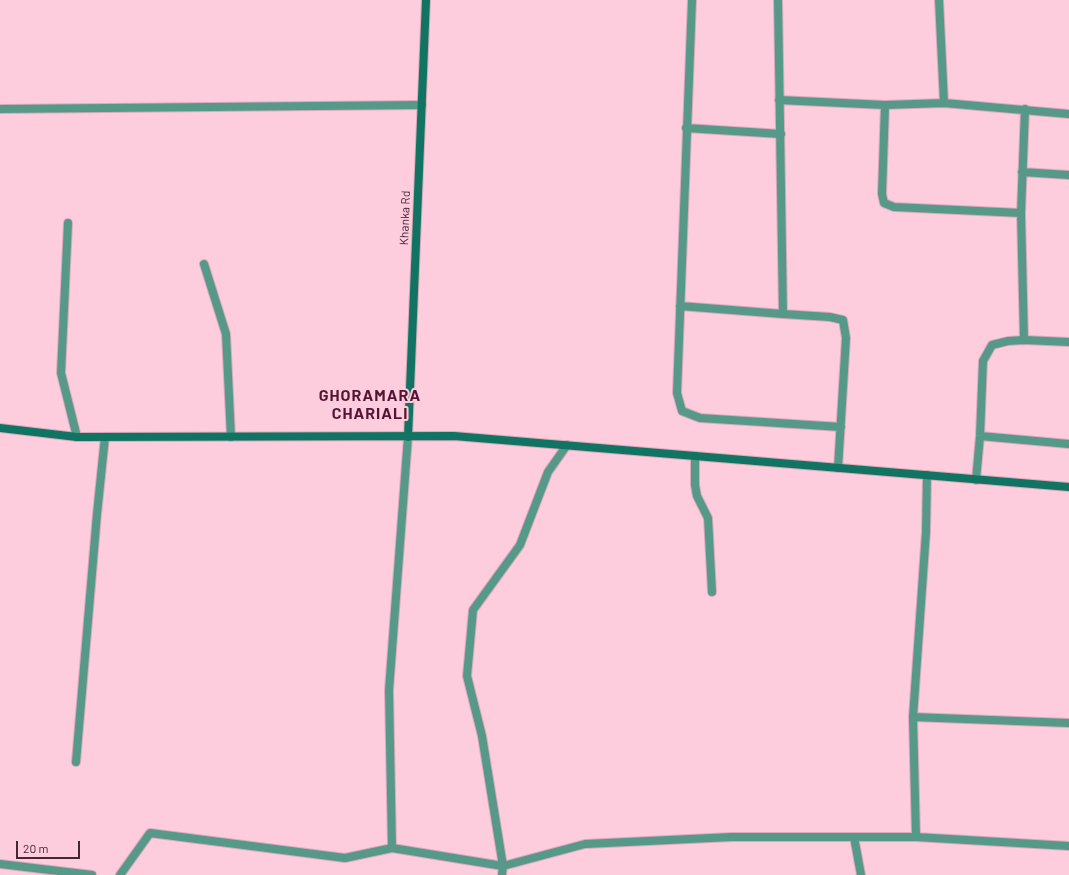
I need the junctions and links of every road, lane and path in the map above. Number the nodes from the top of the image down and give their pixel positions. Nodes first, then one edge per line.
1 (426, 0) edge
2 (692, 0) edge
3 (778, 0) edge
4 (939, 0) edge
5 (779, 100) junction
6 (944, 104) junction
7 (422, 105) junction
8 (885, 105) junction
9 (0, 109) edge
10 (1025, 109) junction
11 (1069, 114) edge
12 (686, 128) junction
13 (781, 134) junction
14 (1022, 172) junction
15 (1069, 175) edge
16 (1021, 213) junction
17 (68, 223) dead end
18 (204, 264) dead end
19 (680, 306) junction
20 (783, 314) junction
21 (1024, 340) junction
22 (1069, 342) edge
23 (841, 427) junction
24 (0, 428) edge
25 (980, 436) junction
26 (77, 437) junction
27 (106, 437) junction
28 (231, 437) junction
29 (408, 437) junction
30 (1069, 444) edge
31 (567, 445) junction
32 (695, 456) junction
33 (838, 468) junction
34 (927, 475) junction
35 (976, 480) junction
36 (1069, 487) edge
37 (712, 592) dead end
38 (913, 718) junction
39 (1069, 723) edge
40 (76, 762) dead end
41 (854, 837) junction
42 (916, 837) junction
43 (1069, 846) edge
44 (392, 848) junction
45 (0, 864) edge
46 (503, 866) junction
47 (92, 875) edge
48 (120, 875) edge
49 (502, 875) edge
50 (861, 875) edge

1 - 7 street, Khanka Rd
2 - 12 street
3 - 5 street
4 - 6 street
5 - 8 street
5 - 13 street
6 - 8 street
6 - 10 street
7 - 9 street
7 - 29 street, Khanka Rd
8 - 16 street
10 - 11 street
10 - 14 street
12 - 13 street
12 - 19 street
13 - 20 street
14 - 15 street
14 - 16 street
16 - 21 street
17 - 26 street
18 - 28 street
19 - 20 street
19 - 23 street
20 - 23 street
21 - 22 street
21 - 25 street
23 - 33 street
24 - 26 street
25 - 30 street
25 - 35 street
26 - 27 street
27 - 28 street
27 - 40 street
28 - 29 street
29 - 31 street
29 - 44 street
31 - 32 street
31 - 46 street
32 - 33 street
32 - 37 street
33 - 34 street
34 - 35 street
34 - 38 street
35 - 36 street
38 - 39 street
38 - 42 street
41 - 42 street
41 - 46 street
41 - 50 street
42 - 43 street
44 - 46 street
44 - 48 street
45 - 47 street
46 - 49 street

